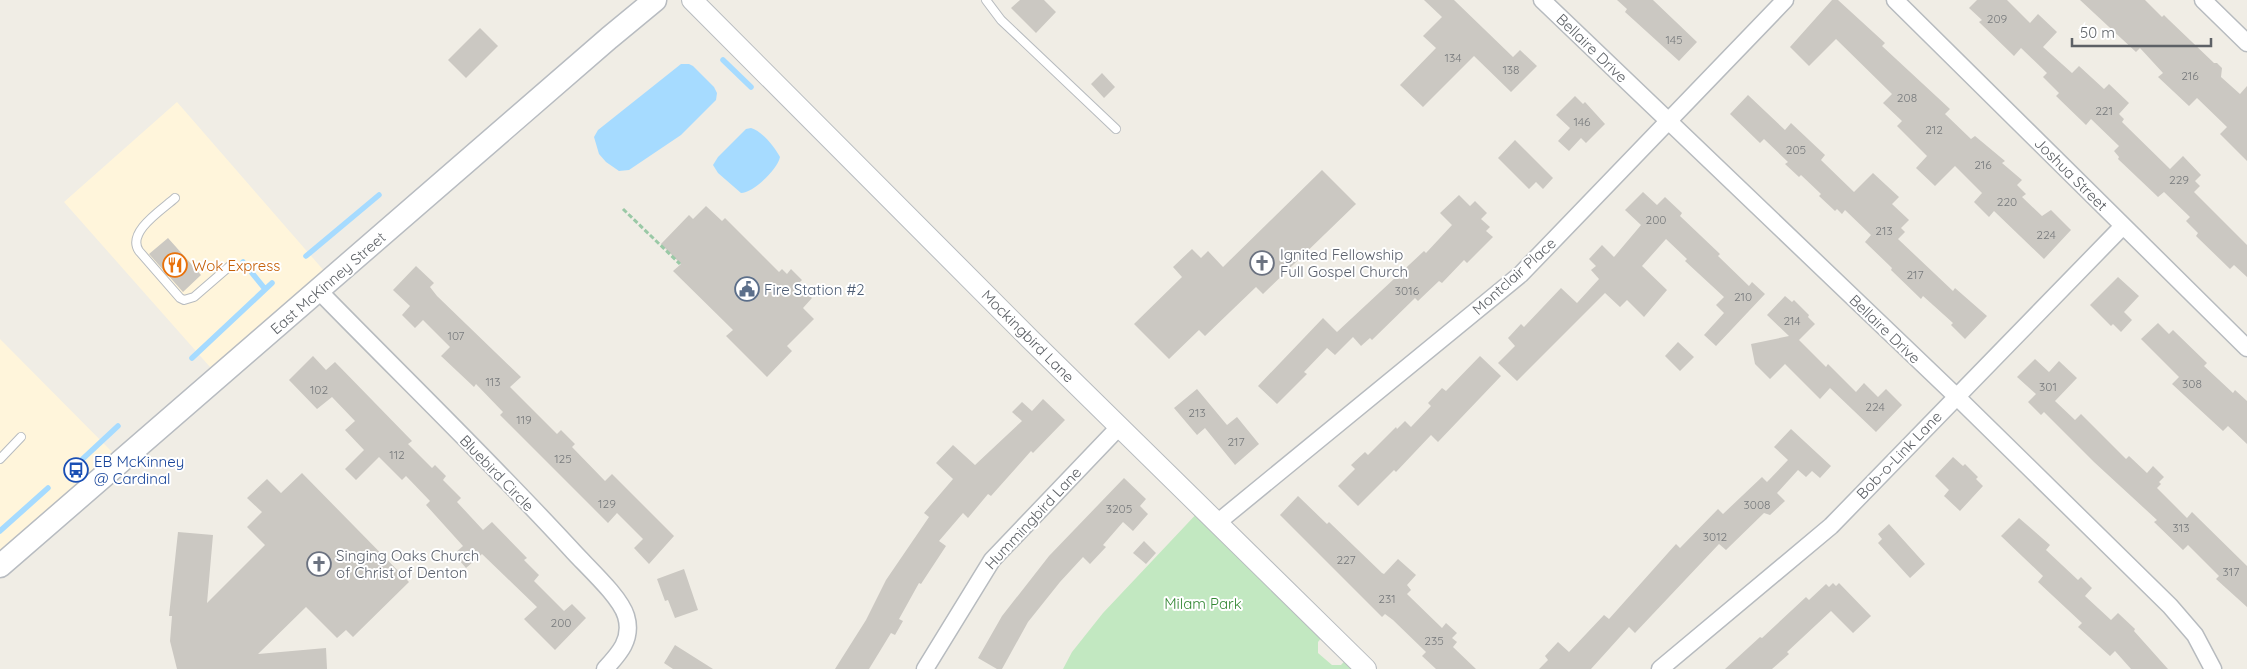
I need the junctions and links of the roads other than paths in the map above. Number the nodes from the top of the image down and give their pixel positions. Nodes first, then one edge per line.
1 (655, 0) edge
2 (692, 0) edge
3 (986, 0) edge
4 (1542, 0) edge
5 (1785, 0) edge
6 (1894, 0) edge
7 (2203, 0) edge
8 (2247, 43) edge
9 (1668, 121) junction
10 (1116, 129) dead end
11 (175, 198) dead end
12 (2123, 226) junction
13 (231, 265) dead end
14 (319, 291) junction
15 (2247, 348) edge
16 (1956, 396) junction
17 (1120, 426) junction
18 (21, 437) dead end
19 (0, 459) edge
20 (1217, 523) junction
21 (0, 566) edge
22 (605, 669) edge
23 (925, 669) edge
24 (1366, 669) edge
25 (1660, 669) edge
26 (2213, 669) edge

1 - 14 main road, East McKinney Street
2 - 17 street, Mockingbird Lane
3 - 10 lane
4 - 9 street, Bellaire Drive
5 - 9 street, Montclair Place
6 - 12 street, Joshua Street
7 - 8 street
9 - 16 street, Bellaire Drive
9 - 20 street, Montclair Place
11 - 13 lane
12 - 15 street, Joshua Street
12 - 16 street, Bob-o-Link Lane
14 - 21 main road, East McKinney Street
14 - 22 street, Bluebird Circle
16 - 25 street, Bob-o-Link Lane
16 - 26 street, Bellaire Drive
17 - 20 street, Mockingbird Lane
17 - 23 street, Hummingbird Lane
18 - 19 lane
20 - 24 street, Mockingbird Lane

